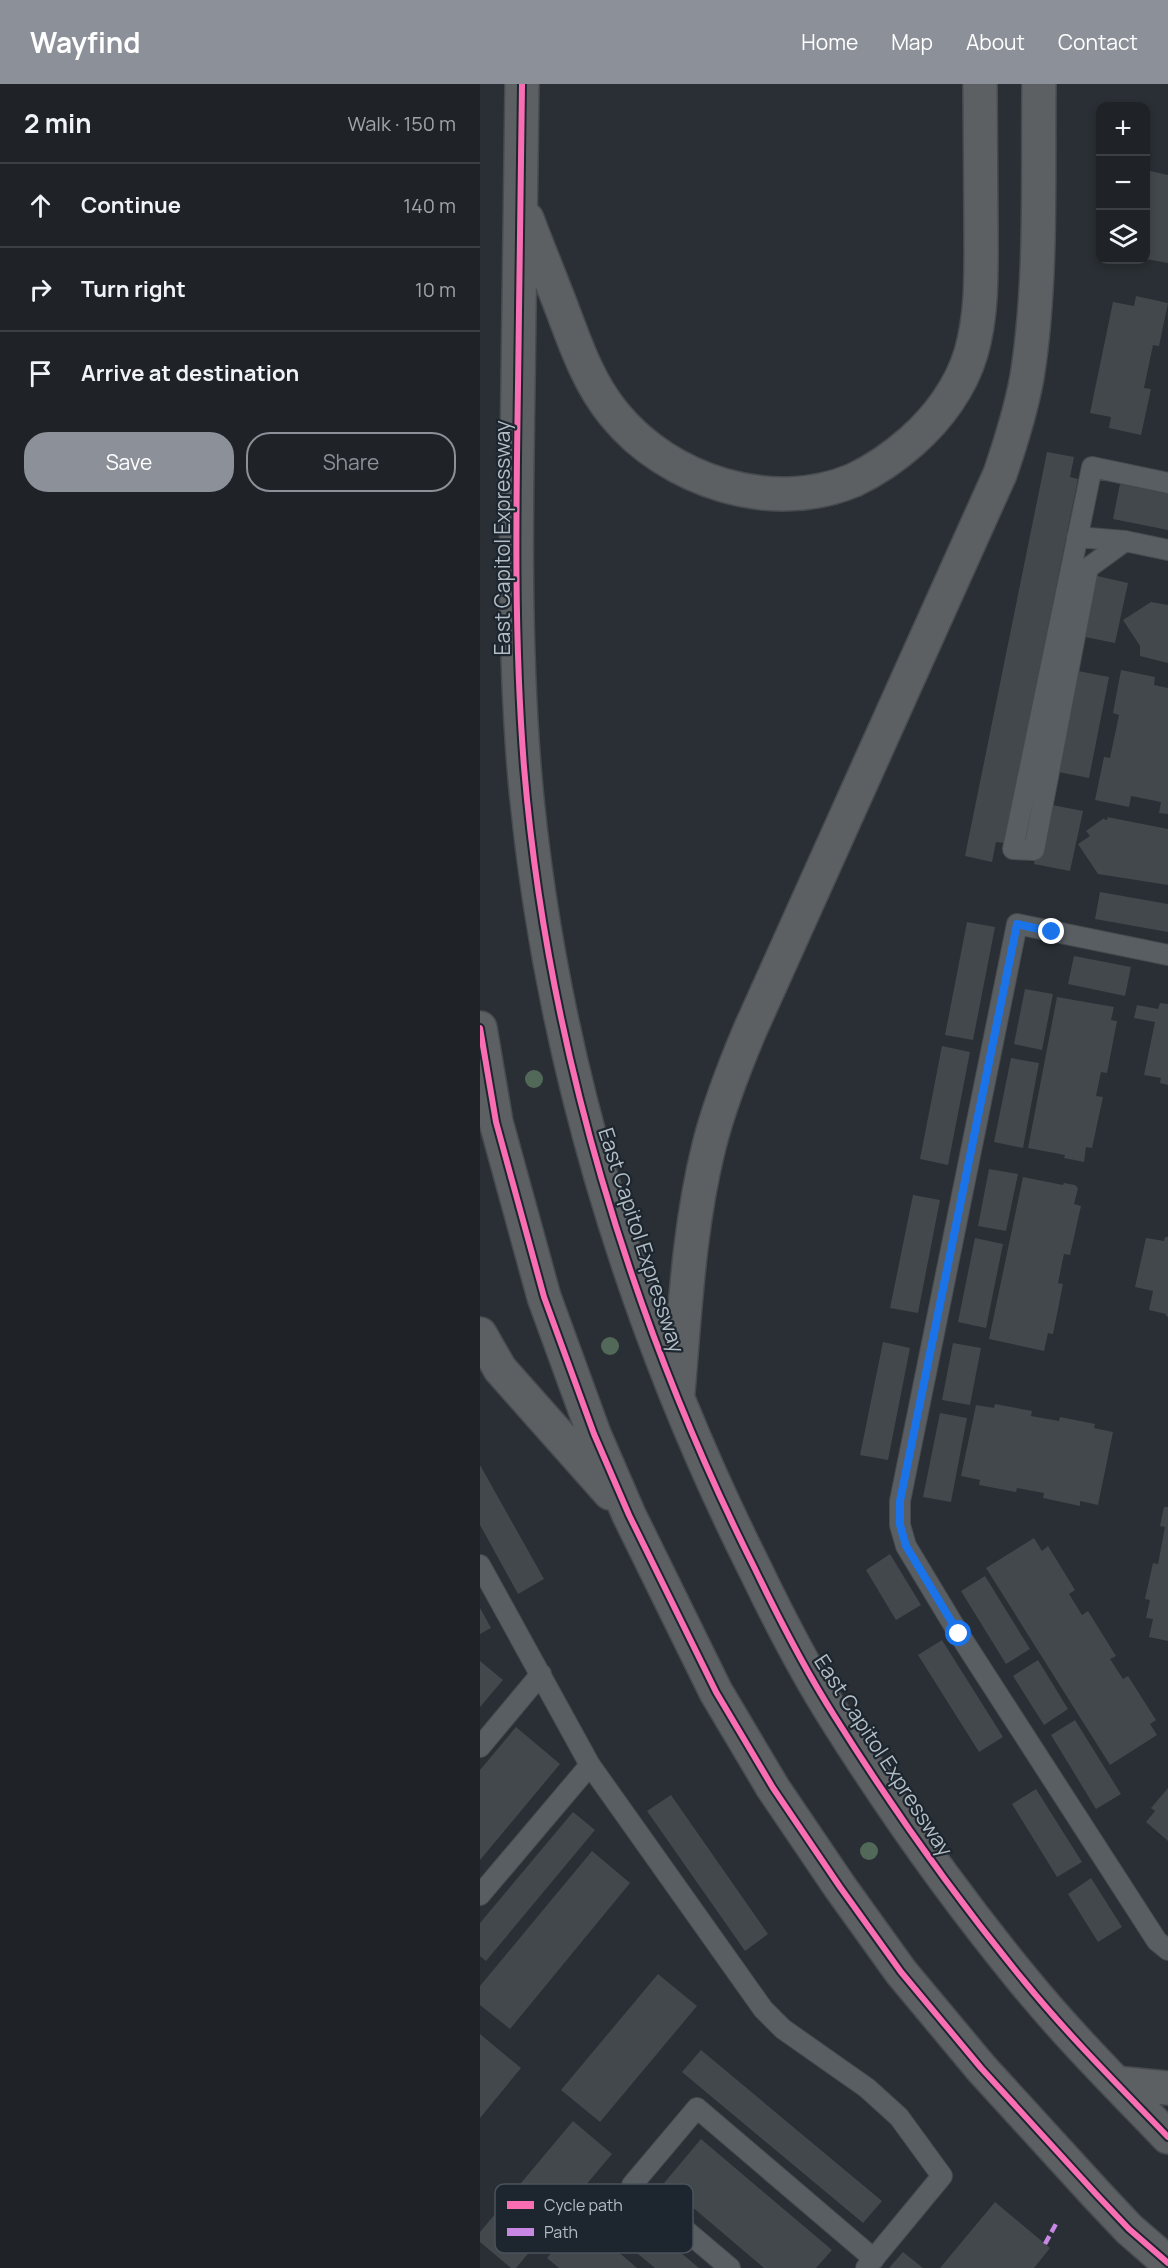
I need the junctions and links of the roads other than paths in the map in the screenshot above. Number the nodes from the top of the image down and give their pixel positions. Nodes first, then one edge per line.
1 (522, 84) edge
2 (980, 84) edge
3 (1039, 84) edge
4 (521, 203) junction
5 (1168, 483) edge
6 (1077, 537) junction
7 (1125, 542) junction
8 (1168, 550) edge
9 (1072, 602) junction
10 (1168, 955) edge
11 (480, 1028) edge
12 (480, 1334) edge
13 (678, 1399) junction
14 (629, 1515) junction
15 (480, 1565) edge
16 (542, 1674) junction
17 (480, 1747) edge
18 (590, 1765) junction
19 (480, 1896) edge
20 (1168, 1950) edge
21 (1116, 2083) junction
22 (1168, 2088) edge
23 (1168, 2137) edge
24 (633, 2184) edge
25 (693, 2237) edge
26 (1159, 2259) edge
27 (870, 2263) edge
28 (730, 2268) edge

1 - 4 highway, East Capitol Expressway
2 - 4 highway
3 - 13 highway
4 - 13 highway, East Capitol Expressway
5 - 6 lane
6 - 7 lane
6 - 9 lane
7 - 8 lane
7 - 9 lane
9 - 9 lane
10 - 20 lane
11 - 14 highway
12 - 14 highway
13 - 21 highway, East Capitol Expressway
14 - 26 highway
15 - 16 lane
16 - 17 lane
16 - 18 lane
18 - 19 lane
18 - 27 lane
21 - 22 highway
21 - 23 highway, East Capitol Expressway
24 - 27 lane
25 - 28 lane

